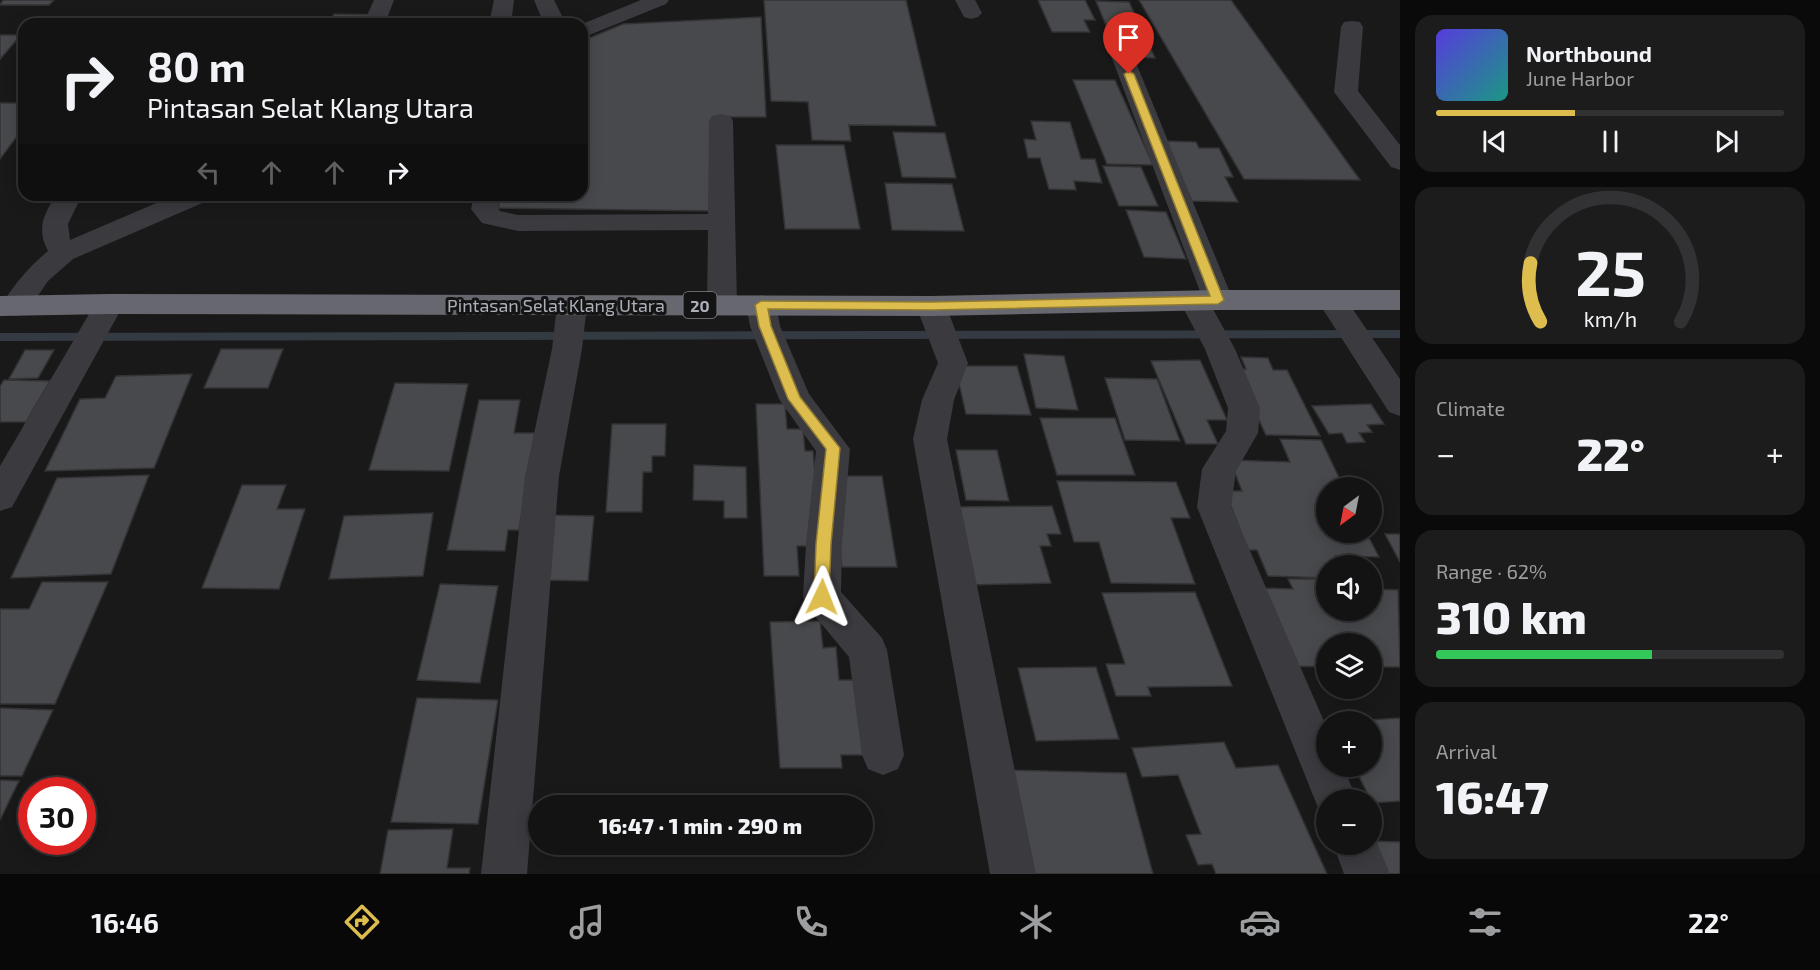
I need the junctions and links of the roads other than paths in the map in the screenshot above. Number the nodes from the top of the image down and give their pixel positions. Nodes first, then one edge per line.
1 (384, 0) edge
2 (504, 0) edge
3 (659, 0) edge
4 (376, 18) edge
5 (501, 18) edge
6 (1352, 27) dead end
7 (588, 30) edge
8 (1121, 53) dead end
9 (721, 121) dead end
10 (1400, 162) edge
11 (65, 201) edge
12 (184, 201) edge
13 (486, 201) edge
14 (721, 222) junction
15 (63, 253) junction
16 (1332, 300) junction
17 (1400, 300) edge
18 (722, 305) junction
19 (8, 306) edge
20 (105, 311) junction
21 (763, 315) junction
22 (1209, 317) junction
23 (570, 325) junction
24 (939, 325) junction
25 (1400, 404) edge
26 (0, 497) edge
27 (883, 755) dead end
28 (1331, 789) edge
29 (1359, 855) edge
30 (504, 874) edge
31 (1013, 874) edge
32 (1367, 874) edge

1 - 4 street
2 - 5 street
3 - 7 street
6 - 10 street
8 - 22 street
9 - 14 street
11 - 15 street
12 - 15 street
13 - 14 street
14 - 18 street
15 - 19 street
16 - 17 highway, Pintasan Selat Klang Utara / 20
16 - 22 highway, Pintasan Selat Klang Utara / 20
16 - 25 street
18 - 21 highway, Pintasan Selat Klang Utara / 20
18 - 23 highway, Pintasan Selat Klang Utara / 20
19 - 20 highway, Pintasan Selat Klang Utara / 20
20 - 23 highway, Pintasan Selat Klang Utara / 20
20 - 26 street
21 - 24 highway, Pintasan Selat Klang Utara / 20
21 - 27 street
22 - 24 highway, Pintasan Selat Klang Utara / 20
22 - 28 street
23 - 30 street
24 - 31 street
29 - 32 street

